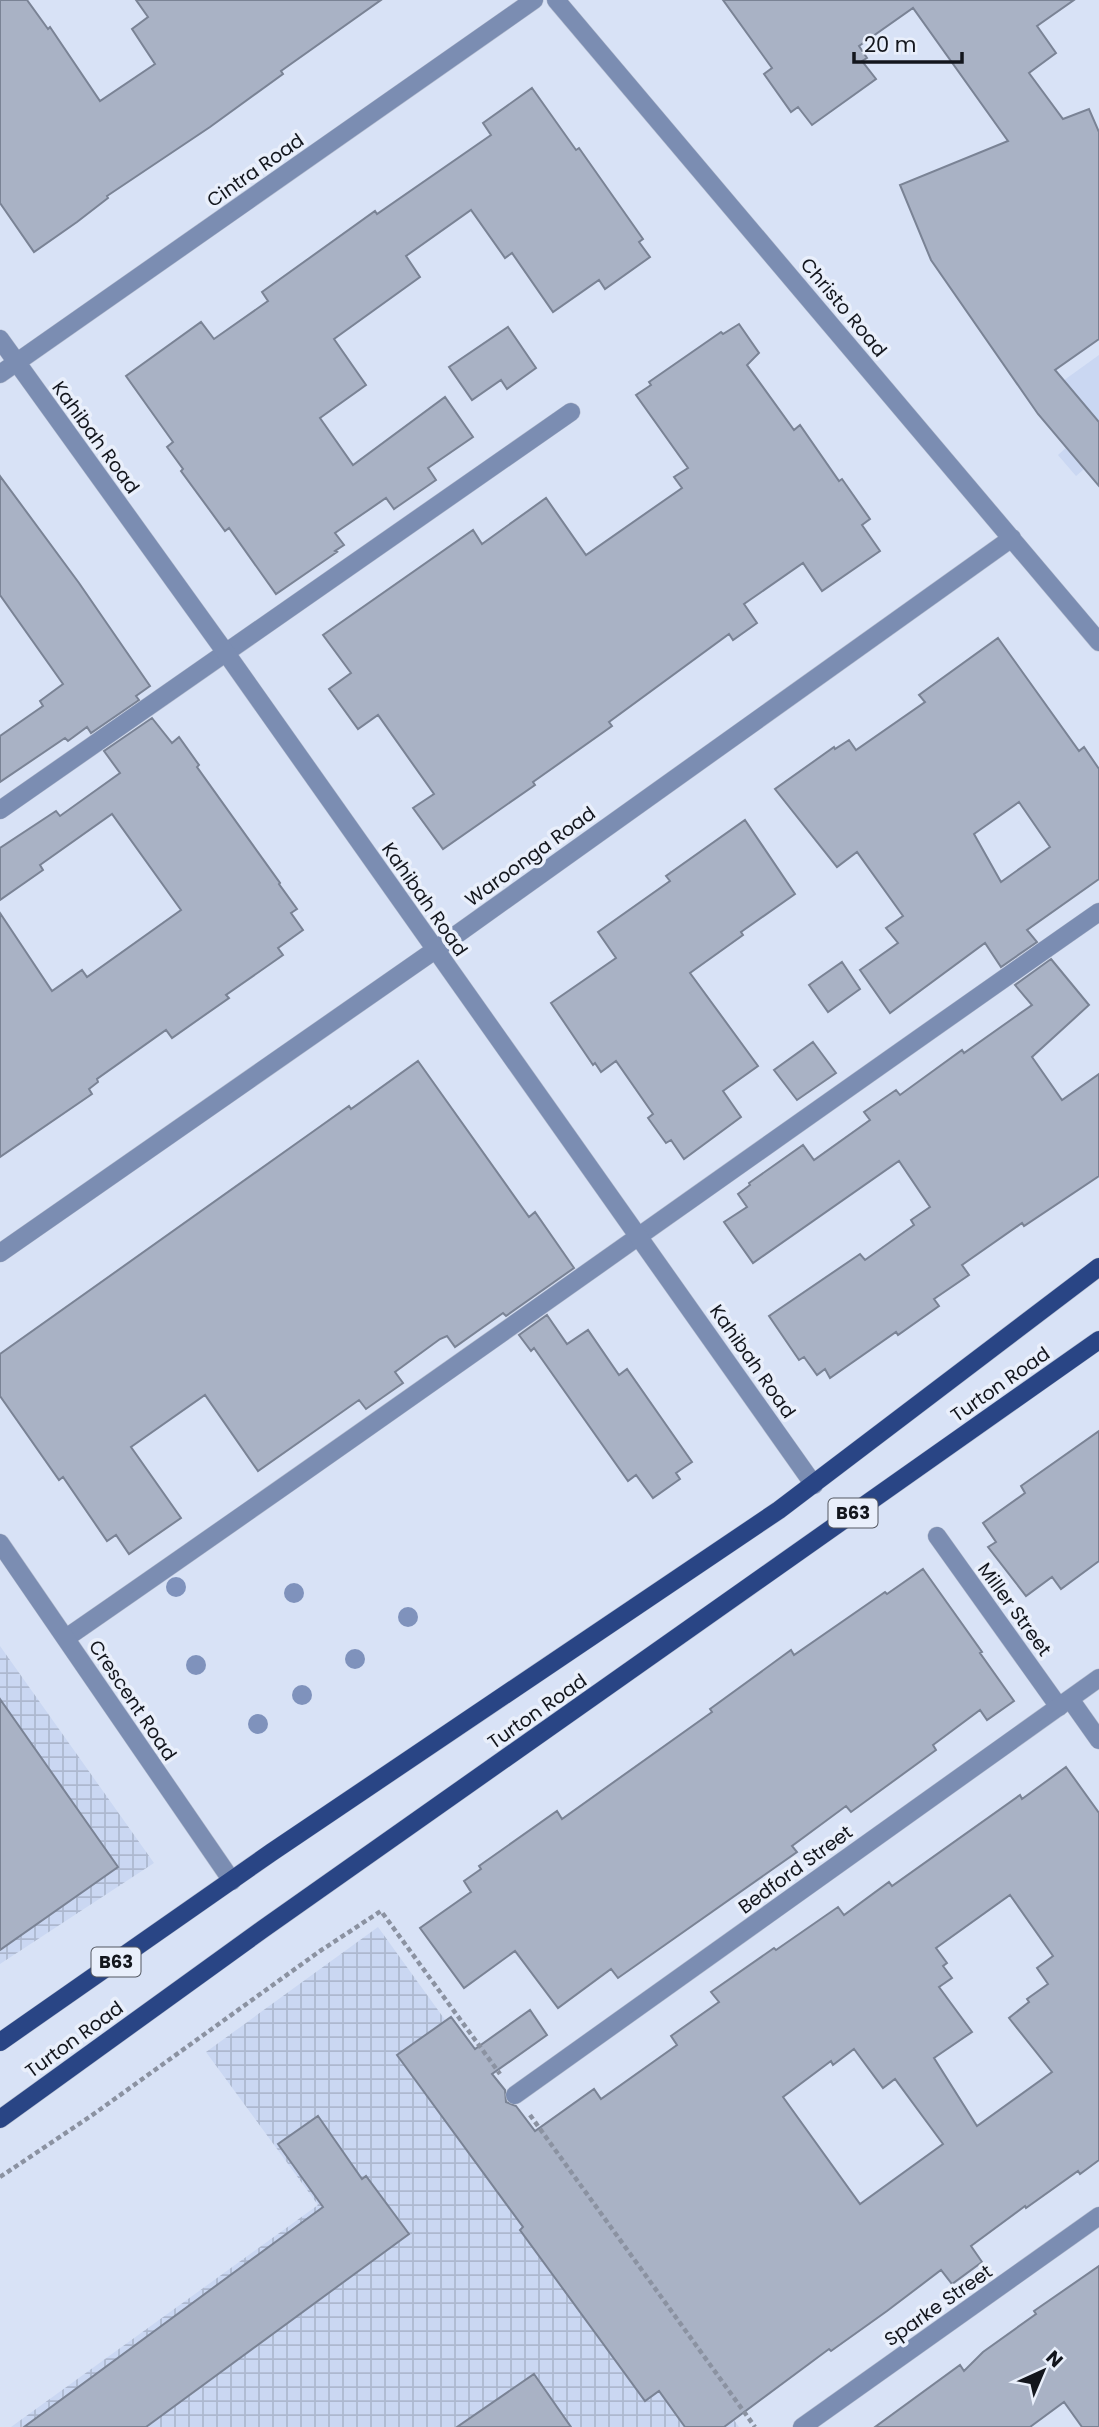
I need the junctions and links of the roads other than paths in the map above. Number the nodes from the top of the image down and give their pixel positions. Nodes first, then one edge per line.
1 (534, 0) edge
2 (556, 0) edge
3 (0, 339) edge
4 (16, 362) junction
5 (0, 374) edge
6 (571, 412) dead end
7 (1012, 538) junction
8 (1099, 642) edge
9 (226, 653) junction
10 (0, 810) edge
11 (1099, 912) edge
12 (435, 950) junction
13 (638, 1235) junction
14 (0, 1253) edge
15 (1099, 1267) edge
16 (1099, 1339) edge
17 (814, 1485) junction
18 (937, 1536) dead end
19 (0, 1543) edge
20 (66, 1639) junction
21 (1099, 1678) edge
22 (1064, 1703) junction
23 (1099, 1740) edge
24 (232, 1881) junction
25 (0, 2042) edge
26 (515, 2095) road end
27 (0, 2119) edge
28 (1099, 2216) edge
29 (802, 2427) edge

1 - 4 street, Cintra Road
2 - 7 street, Christo Road
3 - 4 street, Kahibah Road
4 - 5 street, Cintra Road
4 - 9 street, Kahibah Road
6 - 9 street
7 - 8 street, Christo Road
7 - 12 street, Waroonga Road
9 - 10 street
9 - 12 street, Kahibah Road
11 - 13 street
12 - 13 street, Kahibah Road
12 - 14 street, Waroonga Road
13 - 17 street, Kahibah Road
13 - 20 street
15 - 17 main road, Turton Road / B63
16 - 27 main road, Turton Road / B63
17 - 24 main road, Turton Road / B63
18 - 22 street, Miller Street
19 - 20 street, Crescent Road
20 - 24 street, Crescent Road
21 - 22 street, Bedford Street
22 - 23 street, Miller Street
22 - 26 street, Bedford Street
24 - 25 main road, Turton Road / B63
28 - 29 street, Sparke Street

